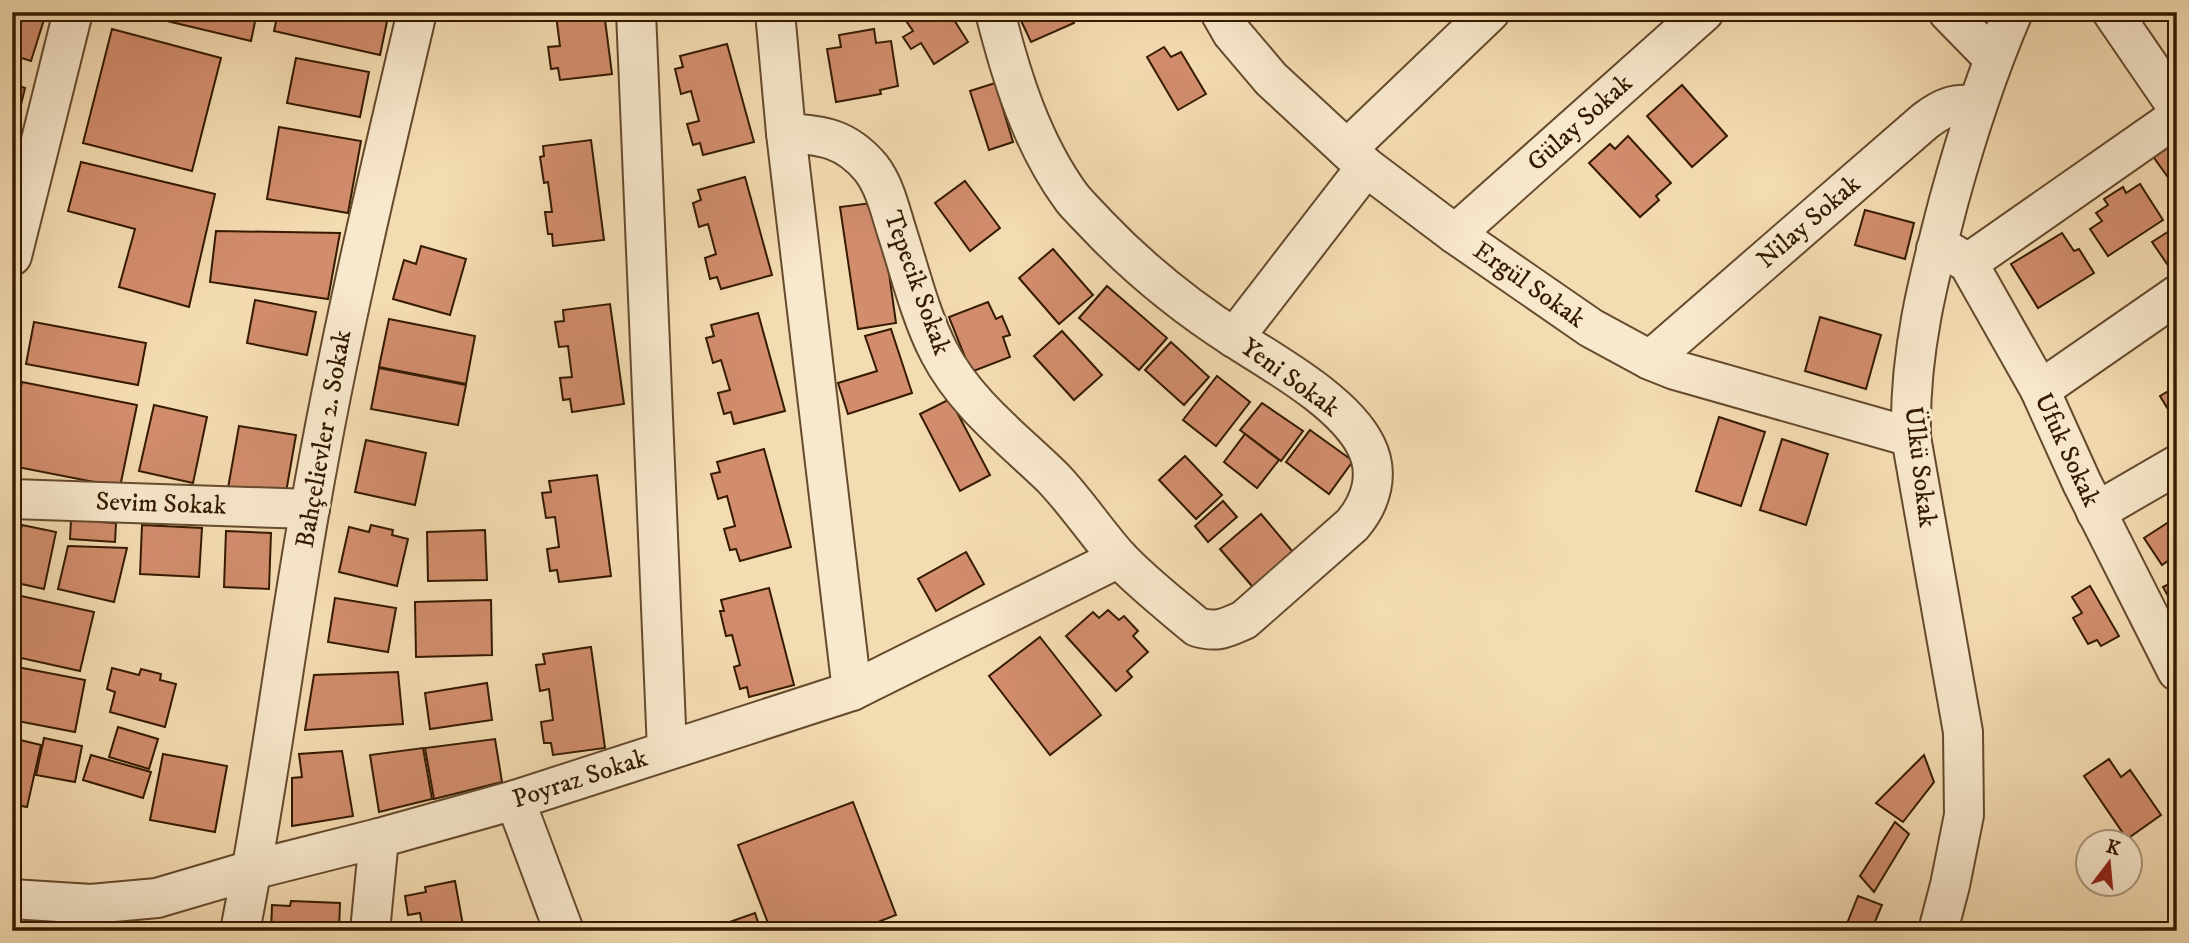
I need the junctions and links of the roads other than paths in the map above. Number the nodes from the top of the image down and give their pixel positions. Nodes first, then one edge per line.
1 (73, 12) edge
2 (417, 12) edge
3 (636, 12) edge
4 (775, 12) edge
5 (995, 12) edge
6 (1220, 12) edge
7 (1490, 12) edge
8 (1704, 12) edge
9 (1948, 12) edge
10 (2013, 12) edge
11 (2112, 12) edge
12 (1993, 58) junction
13 (1976, 106) junction
14 (2177, 107) edge
15 (2177, 117) edge
16 (786, 133) junction
17 (1356, 158) junction
18 (1455, 234) junction
19 (12, 256) edge
20 (1952, 256) junction
21 (2177, 295) edge
22 (1234, 338) junction
23 (1650, 360) junction
24 (2040, 390) junction
25 (1911, 437) junction
26 (2177, 465) edge
27 (12, 499) edge
28 (310, 509) junction
29 (2096, 512) junction
30 (1119, 558) junction
31 (2177, 671) edge
32 (852, 691) junction
33 (667, 750) junction
34 (516, 800) junction
35 (379, 838) junction
36 (252, 870) junction
37 (12, 899) edge
38 (240, 931) edge
39 (370, 931) edge
40 (564, 931) edge
41 (1938, 931) edge

1 - 19 street
2 - 28 street, Bahçelievler 2. Sokak
3 - 33 street
4 - 16 street
5 - 22 street, Yeni Sokak
6 - 17 street, Ergül Sokak
7 - 17 street
8 - 18 street, Gülay Sokak
9 - 12 street
10 - 12 street, Ülkü Sokak
11 - 14 street
12 - 13 street, Ülkü Sokak
13 - 20 street, Ülkü Sokak
13 - 23 street, Nilay Sokak
15 - 20 street
16 - 30 street, Tepecik Sokak
16 - 32 street
17 - 18 street, Ergül Sokak
17 - 22 street
18 - 23 street, Ergül Sokak
20 - 24 street, Ufuk Sokak
20 - 25 street, Ülkü Sokak
21 - 24 street
22 - 30 street, Yeni Sokak
23 - 25 street, Ergül Sokak
24 - 29 street, Ufuk Sokak
25 - 41 street, Ülkü Sokak
26 - 29 street
27 - 28 street, Sevim Sokak
28 - 36 street, Bahçelievler 2. Sokak
29 - 31 street, Ufuk Sokak
30 - 32 street, Poyraz Sokak
32 - 33 street, Poyraz Sokak
33 - 34 street, Poyraz Sokak
34 - 35 street, Poyraz Sokak
34 - 40 street
35 - 36 street, Poyraz Sokak
35 - 39 street
36 - 37 street, Poyraz Sokak
36 - 38 street, Bahçelievler 2. Sokak

